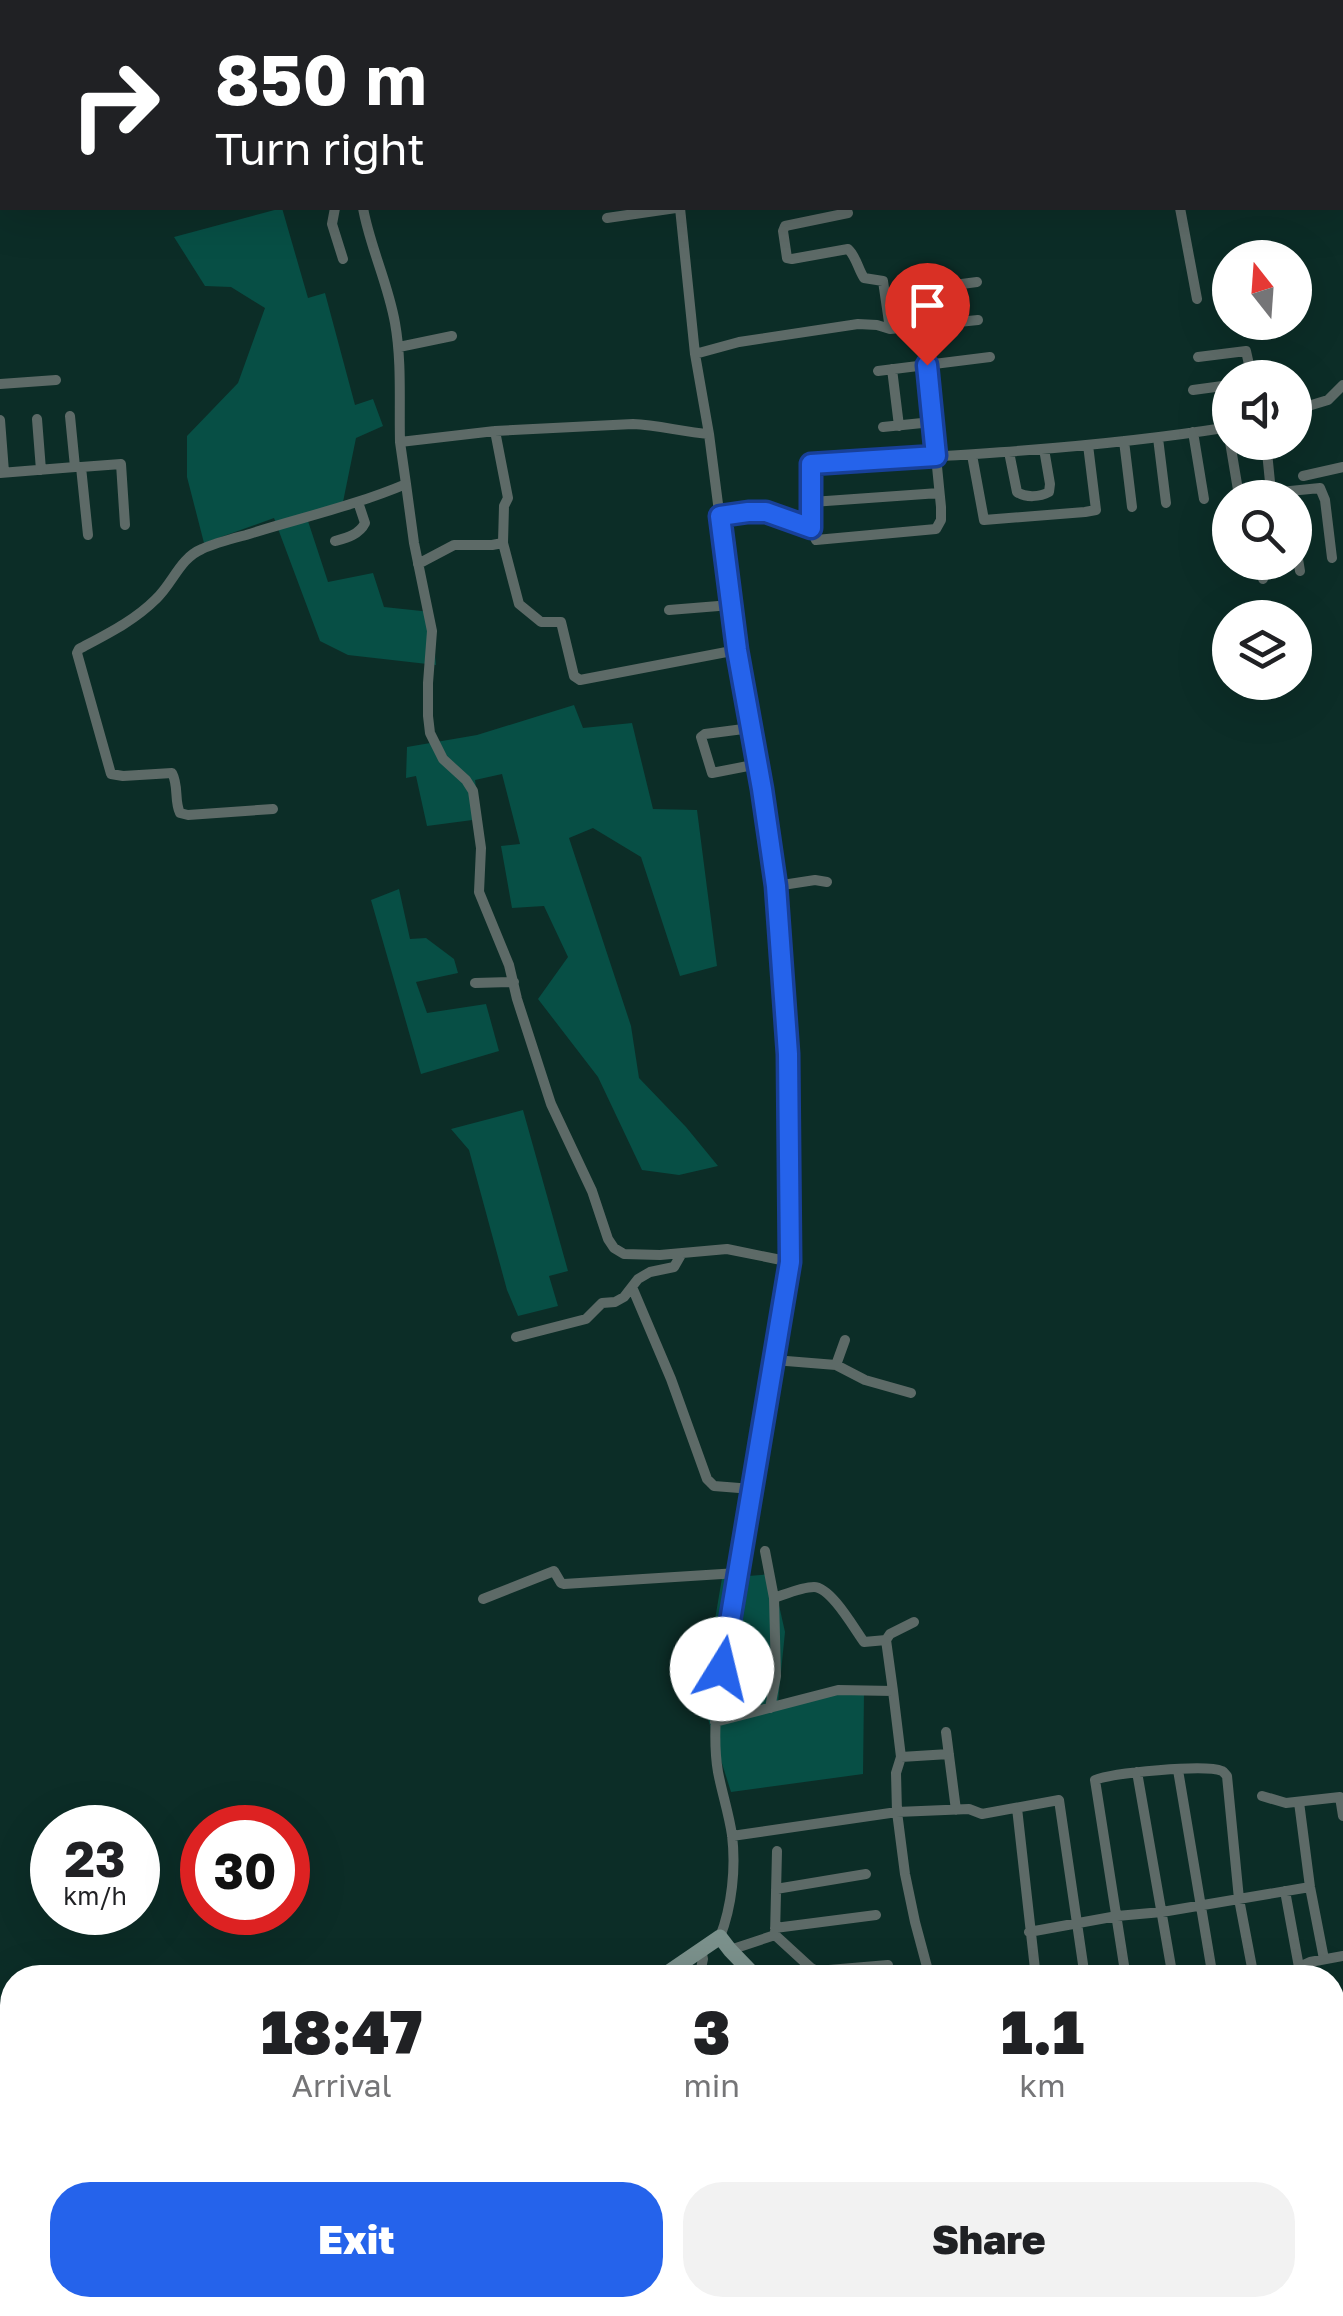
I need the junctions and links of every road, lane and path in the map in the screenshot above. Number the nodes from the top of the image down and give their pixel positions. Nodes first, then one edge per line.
1 (336, 210) edge
2 (363, 210) edge
3 (664, 210) edge
4 (678, 210) edge
5 (1180, 210) edge
6 (848, 214) dead end
7 (607, 218) dead end
8 (343, 259) dead end
9 (976, 282) dead end
10 (885, 294) junction
11 (1197, 299) dead end
12 (978, 320) dead end
13 (920, 326) junction
14 (890, 329) junction
15 (452, 336) dead end
16 (399, 347) junction
17 (695, 354) junction
18 (990, 357) dead end
19 (1198, 357) dead end
20 (1249, 360) edge
21 (927, 365) junction
22 (892, 369) junction
23 (878, 370) dead end
24 (56, 380) dead end
25 (0, 384) edge
26 (1212, 387) edge
27 (1193, 390) dead end
28 (1340, 392) edge
29 (1312, 405) edge
30 (70, 416) dead end
31 (37, 419) dead end
32 (0, 420) edge
33 (932, 422) junction
34 (899, 426) junction
35 (883, 427) dead end
36 (1212, 429) edge
37 (496, 431) junction
38 (1193, 432) junction
39 (708, 434) junction
40 (1158, 438) junction
41 (1124, 441) junction
42 (400, 442) junction
43 (1088, 444) junction
44 (1044, 449) junction
45 (1009, 452) junction
46 (972, 455) junction
47 (936, 456) junction
48 (78, 467) junction
49 (1343, 467) edge
50 (41, 470) junction
51 (2, 472) edge
52 (1303, 476) dead end
53 (406, 484) junction
54 (1312, 488) edge
55 (939, 493) junction
56 (1204, 500) dead end
57 (358, 502) junction
58 (812, 502) junction
59 (1166, 503) dead end
60 (1132, 507) dead end
61 (720, 516) junction
62 (126, 524) dead end
63 (811, 528) junction
64 (88, 535) dead end
65 (335, 542) dead end
66 (503, 543) junction
67 (1332, 558) dead end
68 (418, 564) junction
69 (731, 605) junction
70 (669, 610) dead end
71 (737, 650) junction
72 (751, 728) junction
73 (758, 764) junction
74 (272, 809) dead end
75 (828, 882) dead end
76 (776, 886) junction
77 (514, 982) junction
78 (475, 984) dead end
79 (682, 1252) junction
80 (790, 1262) junction
81 (632, 1287) junction
82 (516, 1337) dead end
83 (846, 1340) dead end
84 (774, 1360) junction
85 (836, 1365) junction
86 (910, 1393) dead end
87 (752, 1490) junction
88 (765, 1550) dead end
89 (738, 1573) junction
90 (774, 1598) junction
91 (483, 1600) dead end
92 (914, 1622) dead end
93 (886, 1640) junction
94 (893, 1690) junction
95 (770, 1708) junction
96 (715, 1722) junction
97 (946, 1732) dead end
98 (949, 1754) junction
99 (901, 1757) junction
100 (1178, 1770) junction
101 (1137, 1772) junction
102 (1262, 1796) dead end
103 (1341, 1797) edge
104 (1300, 1802) junction
105 (1017, 1808) junction
106 (956, 1810) junction
107 (897, 1812) junction
108 (1343, 1816) edge
109 (732, 1836) junction
110 (777, 1851) dead end
111 (866, 1874) dead end
112 (1310, 1887) junction
113 (776, 1889) junction
114 (1286, 1891) junction
115 (1239, 1899) junction
116 (1202, 1905) junction
117 (1162, 1912) junction
118 (876, 1914) dead end
119 (1116, 1916) junction
120 (1079, 1925) junction
121 (775, 1932) junction
122 (1029, 1932) junction
123 (725, 1943) junction
124 (1343, 1956) edge
125 (1324, 1959) junction
126 (888, 1964) dead end
127 (703, 1965) edge
128 (745, 1965) edge
129 (808, 1965) edge
130 (878, 1965) edge
131 (927, 1965) edge
132 (1034, 1965) edge
133 (1084, 1965) edge
134 (1124, 1965) edge
135 (1172, 1965) edge
136 (1212, 1965) edge
137 (1252, 1965) edge
138 (1299, 1965) edge
139 (1313, 1965) edge

1 - 8 street
2 - 16 street
3 - 7 street
4 - 17 street
5 - 11 street
6 - 10 street
9 - 10 street
10 - 14 street
12 - 13 street
13 - 14 street
13 - 21 street
14 - 17 street
15 - 16 street
16 - 42 street
17 - 39 street
18 - 21 street
19 - 20 street
21 - 22 street
21 - 33 street
22 - 23 street
22 - 34 street
24 - 25 street
26 - 27 street
28 - 29 street
30 - 48 street
31 - 50 street
32 - 51 street
33 - 34 street
33 - 47 street
34 - 35 street
36 - 38 street
37 - 39 street
37 - 42 street
37 - 66 street
38 - 40 street
38 - 56 street
39 - 61 street
40 - 41 street
40 - 59 street
41 - 43 street
41 - 60 street
42 - 53 street
43 - 44 street
43 - 46 street
44 - 45 street
44 - 45 street
45 - 46 street
46 - 47 street
47 - 55 street
47 - 58 street
48 - 50 street
48 - 62 street
48 - 64 street
49 - 52 street
50 - 51 street
53 - 57 street
53 - 68 street
54 - 67 street
55 - 58 street
55 - 63 street
57 - 65 street
57 - 74 street
58 - 63 street
61 - 63 street
61 - 69 street
66 - 68 street
66 - 71 street
68 - 77 street
69 - 70 street
69 - 71 street
71 - 72 street
72 - 73 street
72 - 73 street
73 - 76 street
75 - 76 street
76 - 80 street
77 - 78 street
77 - 79 street
79 - 80 street
79 - 81 street
80 - 84 street
81 - 82 street
81 - 87 street
83 - 85 street
84 - 85 street
84 - 87 street
85 - 86 street
87 - 89 street
88 - 90 street
89 - 91 street
89 - 96 street
90 - 93 street
90 - 95 street
92 - 93 street
93 - 94 street
94 - 95 street
94 - 99 street
95 - 96 street
96 - 109 street
97 - 98 street
98 - 99 street
98 - 106 street
99 - 107 street
100 - 101 street
100 - 115 street
100 - 116 street
101 - 117 street
101 - 119 street
102 - 104 street
103 - 104 street
103 - 108 street
104 - 112 street
105 - 106 street
105 - 120 street
105 - 122 street
106 - 107 street
107 - 109 street
107 - 131 street
109 - 123 street
110 - 113 street
111 - 113 street
112 - 114 street
112 - 125 street
113 - 121 street
114 - 115 street
114 - 138 street
115 - 116 street
115 - 137 street
116 - 117 street
116 - 136 street
117 - 119 street
117 - 135 street
118 - 121 street
119 - 120 street
119 - 134 street
120 - 122 street
120 - 133 street
121 - 123 street
121 - 129 street
122 - 132 street
123 - 127 street
123 - 128 street
124 - 125 street
125 - 139 street
126 - 130 street

